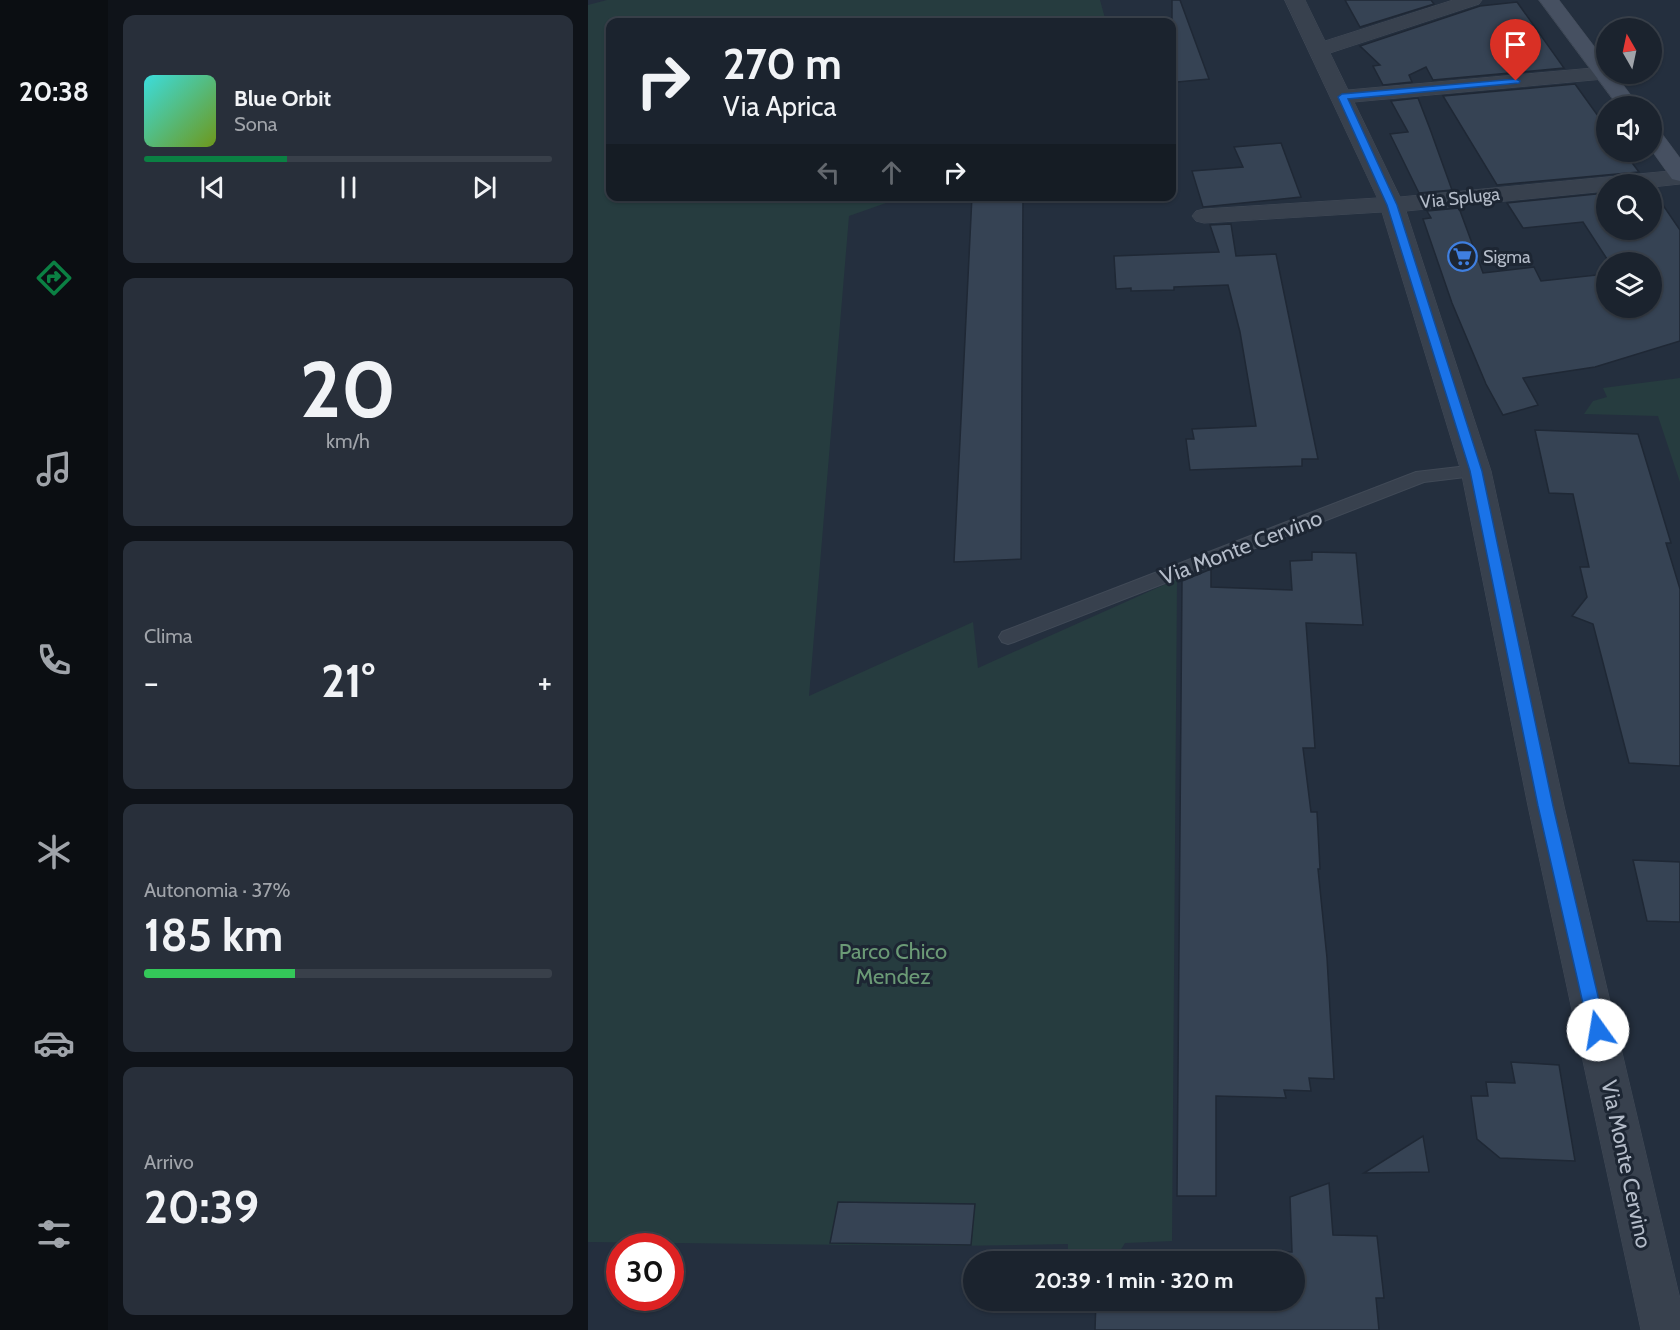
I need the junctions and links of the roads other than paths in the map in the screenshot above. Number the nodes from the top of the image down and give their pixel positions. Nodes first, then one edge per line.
1 (1295, 0) edge
2 (1472, 0) edge
3 (1549, 0) edge
4 (1319, 48) junction
5 (1596, 62) edge
6 (1596, 74) edge
7 (1612, 84) edge
8 (1621, 96) edge
9 (1342, 97) junction
10 (1662, 150) edge
11 (1680, 176) edge
12 (1392, 205) junction
13 (1204, 216) dead end
14 (1476, 471) junction
15 (1008, 637) dead end
16 (1664, 1330) edge

1 - 4 street, Via Monte Cervino
2 - 4 street
3 - 5 main road
4 - 9 street, Via Monte Cervino
6 - 9 street
7 - 8 main road
9 - 12 street, Via Monte Cervino
10 - 11 main road
11 - 12 street, Via Spluga
12 - 13 street, Via Spluga
12 - 14 street, Via Monte Cervino
14 - 15 lane, Via Monte Cervino
14 - 16 street, Via Monte Cervino

